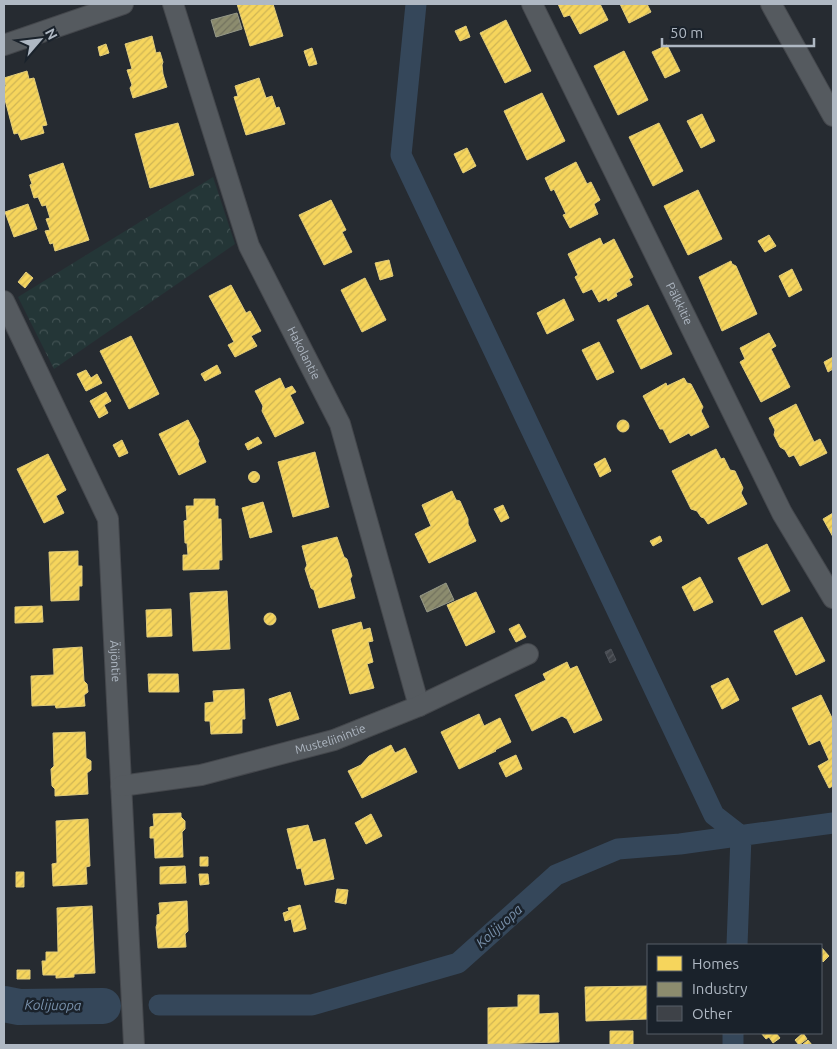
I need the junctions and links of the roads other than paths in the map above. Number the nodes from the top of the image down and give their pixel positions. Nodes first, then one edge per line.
1 (123, 4) edge
2 (173, 4) edge
3 (532, 4) edge
4 (771, 4) edge
5 (4, 45) edge
6 (833, 116) edge
7 (4, 301) edge
8 (833, 598) edge
9 (528, 654) dead end
10 (419, 706) junction
11 (121, 786) junction
12 (134, 1045) edge

1 - 5 street
2 - 10 street, Hakolantie
3 - 8 street, Pälkkitie
4 - 6 street
7 - 11 street, Äijöntie
9 - 10 street, Musteliinintie
10 - 11 street, Musteliinintie
11 - 12 street, Äijöntie

